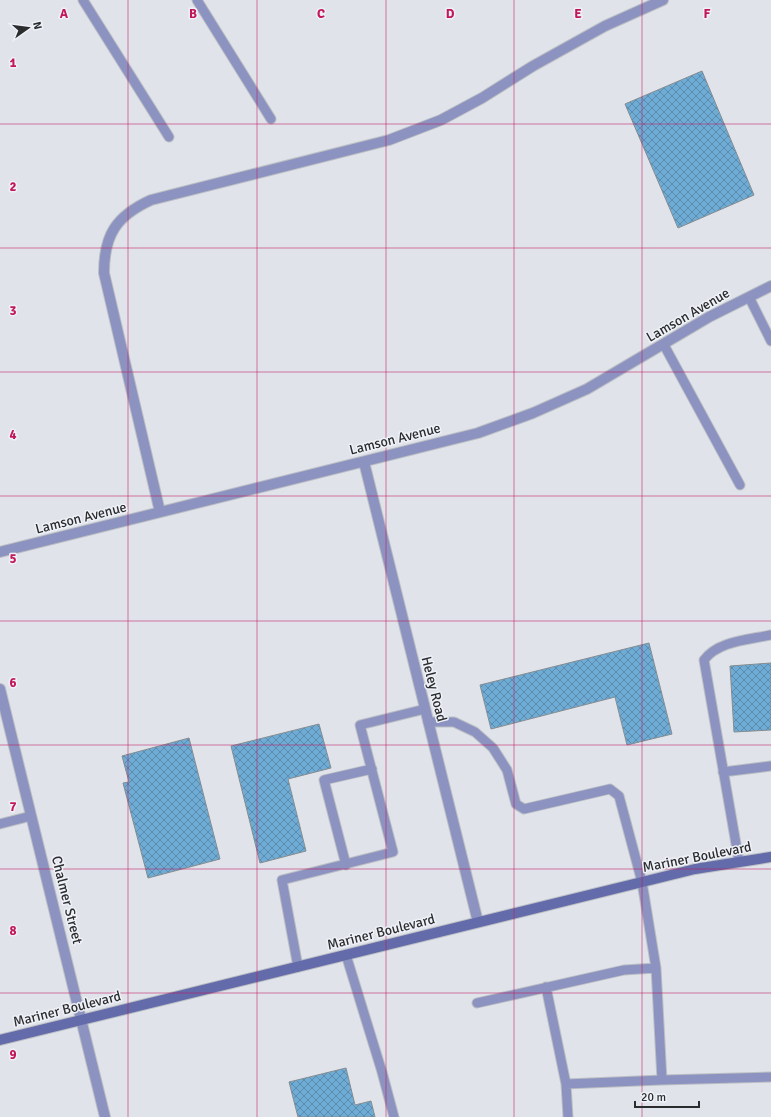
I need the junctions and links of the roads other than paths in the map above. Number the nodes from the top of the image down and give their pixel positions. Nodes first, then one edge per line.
1 (83, 0) edge
2 (197, 0) edge
3 (663, 0) edge
4 (271, 119) dead end
5 (169, 137) dead end
6 (771, 286) edge
7 (749, 297) junction
8 (771, 341) edge
9 (664, 345) junction
10 (364, 462) junction
11 (740, 485) dead end
12 (160, 512) junction
13 (0, 552) edge
14 (770, 635) edge
15 (0, 689) edge
16 (425, 709) junction
17 (428, 722) junction
18 (771, 766) edge
19 (372, 769) junction
20 (723, 772) junction
21 (31, 816) junction
22 (0, 824) edge
23 (771, 857) edge
24 (739, 861) junction
25 (346, 865) junction
26 (642, 882) junction
27 (478, 922) junction
28 (346, 955) junction
29 (298, 967) junction
30 (656, 968) junction
31 (546, 987) junction
32 (477, 1003) dead end
33 (82, 1020) junction
34 (0, 1040) edge
35 (771, 1077) edge
36 (662, 1080) junction
37 (566, 1084) junction
38 (105, 1117) edge
39 (394, 1117) edge
40 (568, 1117) edge

1 - 5 lane
2 - 4 lane
3 - 12 street
6 - 7 street, Lamson Avenue
7 - 8 lane
7 - 9 street, Lamson Avenue
9 - 10 street, Lamson Avenue
9 - 11 lane
10 - 12 street, Lamson Avenue
10 - 16 street, Heley Road
12 - 13 street, Lamson Avenue
14 - 20 lane
15 - 21 street, Chalmer Street
16 - 17 street, Heley Road
16 - 19 lane
17 - 26 lane
17 - 27 street, Heley Road
18 - 20 lane
19 - 25 lane
19 - 25 lane
20 - 24 lane
21 - 22 lane
21 - 33 street, Chalmer Street
23 - 24 main road, Mariner Boulevard
24 - 26 main road, Mariner Boulevard
25 - 29 lane
26 - 27 main road, Mariner Boulevard
26 - 30 lane
27 - 28 main road, Mariner Boulevard
28 - 29 main road, Mariner Boulevard
28 - 39 lane
29 - 33 main road, Mariner Boulevard
30 - 31 lane
30 - 36 lane
31 - 32 lane
31 - 37 lane
33 - 34 main road, Mariner Boulevard
33 - 38 street, Chalmer Street
35 - 36 lane
36 - 37 lane
37 - 40 lane

